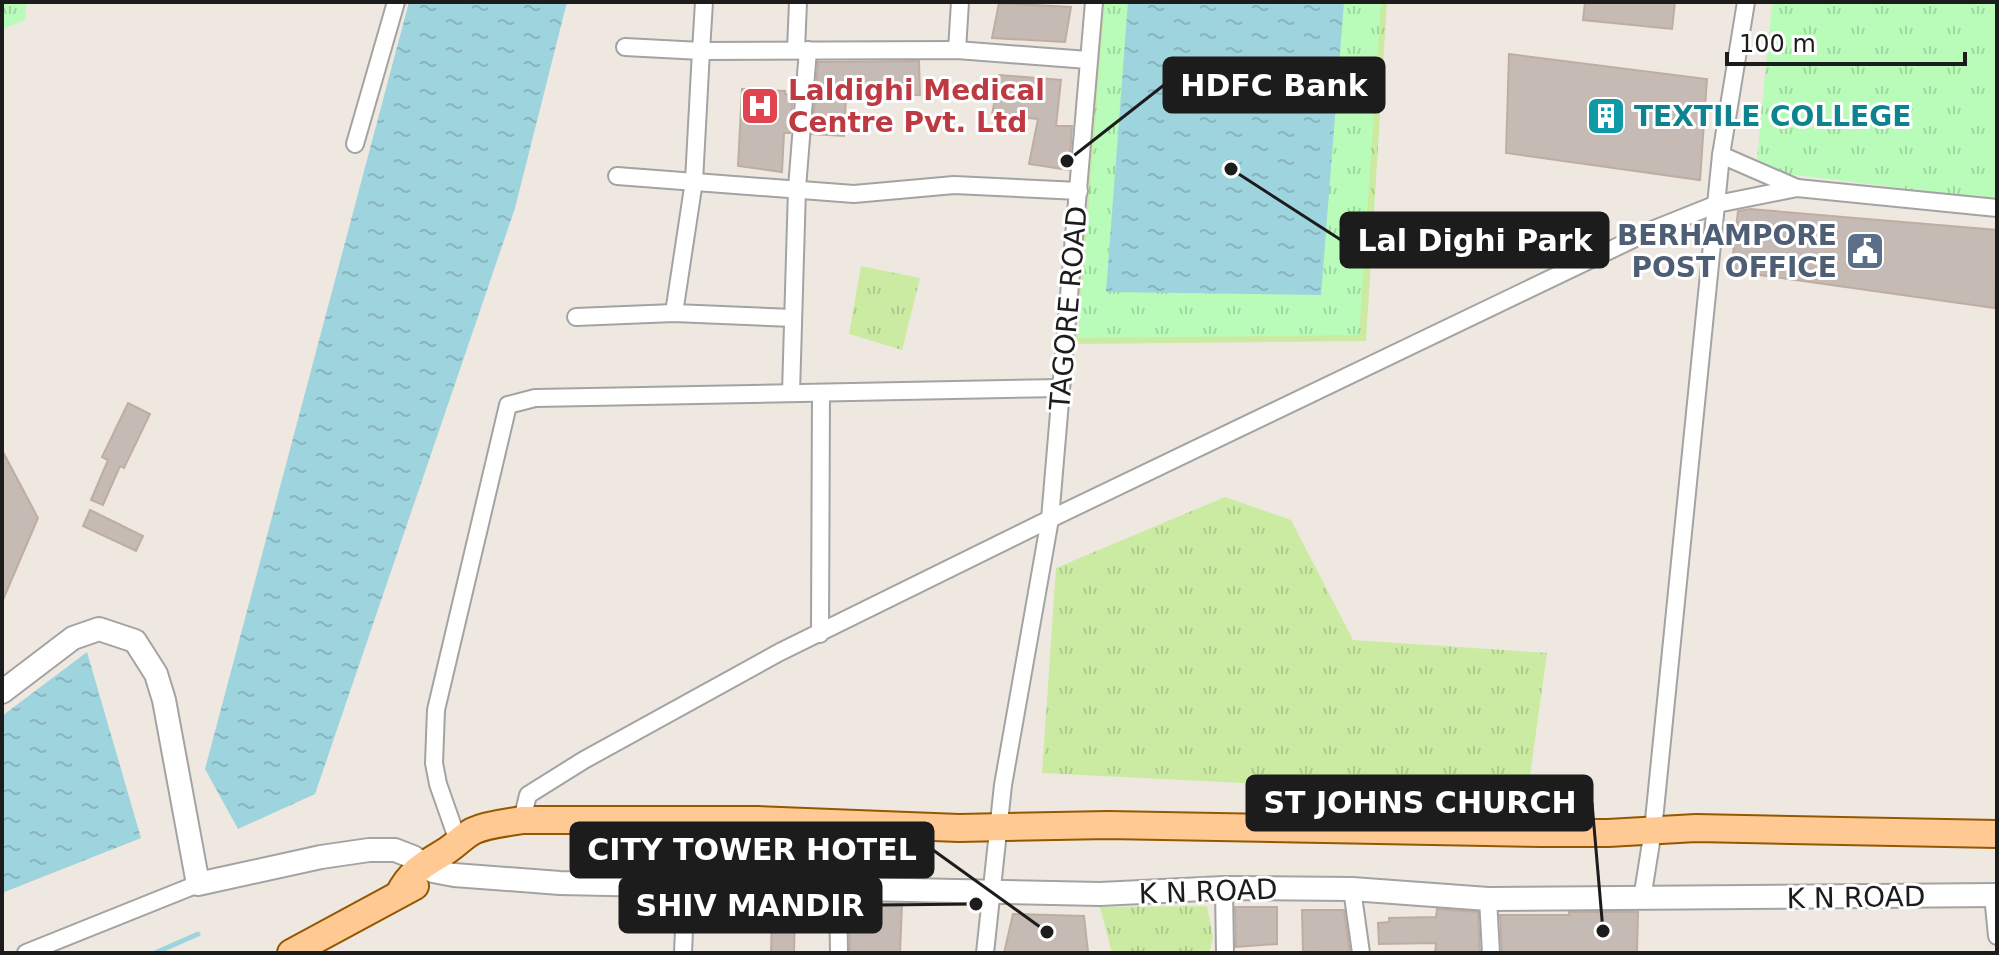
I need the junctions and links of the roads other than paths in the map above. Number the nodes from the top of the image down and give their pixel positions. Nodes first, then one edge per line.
1 (396, 2) edge
2 (704, 2) edge
3 (798, 2) edge
4 (960, 2) edge
5 (1094, 2) edge
6 (1746, 2) edge
7 (625, 47) dead end
8 (802, 50) junction
9 (957, 50) junction
10 (701, 51) junction
11 (1088, 60) junction
12 (355, 144) dead end
13 (1721, 155) junction
14 (617, 176) dead end
15 (694, 181) junction
16 (797, 188) junction
17 (1797, 188) junction
18 (1079, 191) junction
19 (1717, 204) junction
20 (1997, 208) edge
21 (674, 313) junction
22 (576, 317) dead end
23 (793, 318) junction
24 (1061, 388) junction
25 (791, 393) junction
26 (821, 393) junction
27 (1050, 519) junction
28 (820, 634) junction
29 (2, 692) edge
30 (522, 820) junction
31 (997, 828) junction
32 (1653, 830) junction
33 (1997, 834) edge
34 (440, 857) junction
35 (198, 884) junction
36 (686, 886) junction
37 (1224, 888) junction
38 (1352, 889) junction
39 (838, 890) junction
40 (992, 893) junction
41 (1995, 895) edge
42 (1488, 899) junction
43 (1642, 899) junction
44 (1997, 936) edge
45 (26, 953) edge
46 (291, 953) edge
47 (683, 953) edge
48 (839, 953) edge
49 (985, 953) edge
50 (1225, 953) edge
51 (1361, 953) edge
52 (1491, 953) edge

1 - 12 street
2 - 10 street
3 - 8 street
4 - 9 street
5 - 11 street, TAGORE ROAD
6 - 13 street
7 - 10 street
8 - 9 street
8 - 10 street
8 - 16 street
9 - 11 street
10 - 15 street
11 - 18 street, TAGORE ROAD
13 - 17 street
13 - 19 street
14 - 15 street
15 - 16 street
15 - 21 street
16 - 18 street
16 - 23 street
17 - 19 street
17 - 20 street
18 - 24 street, TAGORE ROAD
19 - 27 street
19 - 32 street
21 - 22 street
21 - 23 street
23 - 25 street
24 - 26 street
24 - 27 street, TAGORE ROAD
25 - 26 street
25 - 34 street
26 - 28 street
27 - 28 street
27 - 31 street, TAGORE ROAD
28 - 30 street
29 - 35 street
30 - 31 main road
30 - 34 main road
31 - 32 main road
31 - 40 street, TAGORE ROAD
32 - 33 main road
32 - 43 street
34 - 35 street, K N ROAD
34 - 36 street, K N ROAD
34 - 46 main road
35 - 45 street
36 - 39 street, K N ROAD
36 - 47 street
37 - 38 street, K N ROAD
37 - 40 street, K N ROAD
37 - 50 street
38 - 42 street, K N ROAD
38 - 51 street
39 - 40 street, K N ROAD
39 - 48 street
40 - 49 street, TAGORE ROAD
41 - 43 street, K N ROAD
41 - 44 street
42 - 43 street, K N ROAD
42 - 52 street

